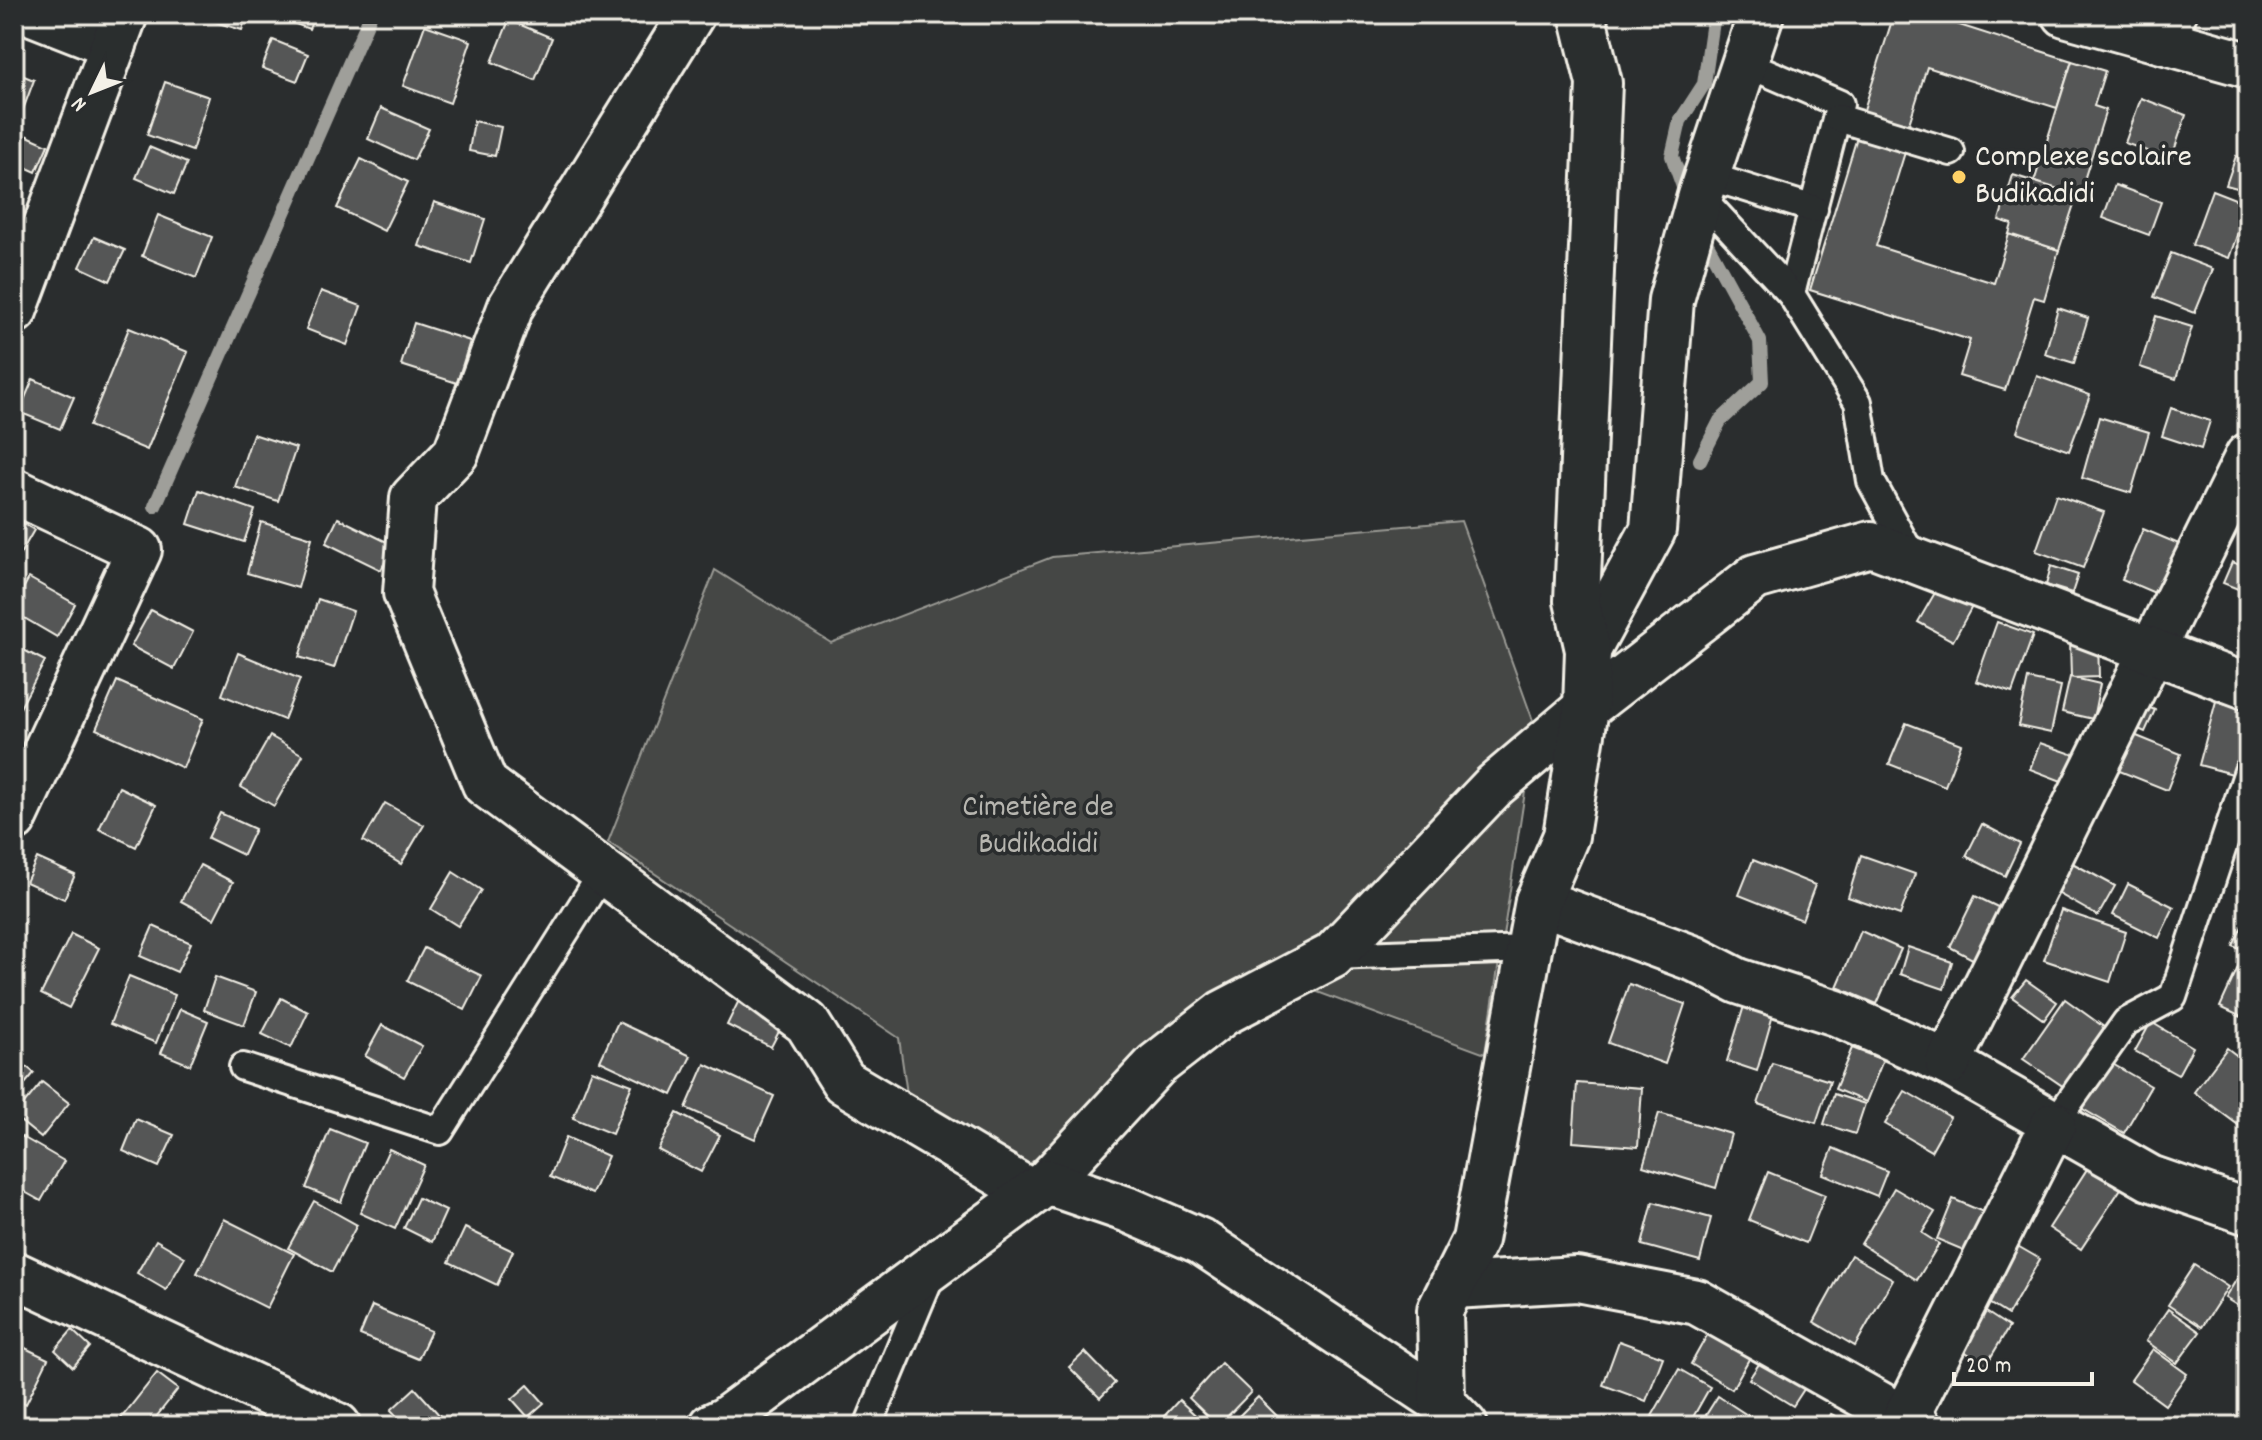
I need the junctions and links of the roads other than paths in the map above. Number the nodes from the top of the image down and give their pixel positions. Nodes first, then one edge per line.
1 (35, 14) edge
2 (692, 14) edge
3 (1582, 14) edge
4 (1761, 14) edge
5 (2065, 14) edge
6 (2177, 29) edge
7 (120, 30) edge
8 (1745, 63) junction
9 (2248, 65) edge
10 (1838, 118) junction
11 (1951, 152) dead end
12 (1704, 186) junction
13 (1814, 209) junction
14 (1791, 294) junction
15 (14, 311) edge
16 (2248, 456) edge
17 (14, 491) edge
18 (1914, 560) junction
19 (1588, 650) junction
20 (2155, 650) junction
21 (2248, 687) edge
22 (1586, 708) junction
23 (2248, 771) edge
24 (14, 819) edge
25 (603, 872) junction
26 (1538, 901) junction
27 (1529, 949) junction
28 (1332, 956) junction
29 (1948, 1063) junction
30 (243, 1067) dead end
31 (2053, 1125) junction
32 (1040, 1187) junction
33 (2248, 1212) edge
34 (935, 1265) junction
35 (14, 1274) edge
36 (1453, 1286) junction
37 (1454, 1414) edge
38 (1912, 1422) edge
39 (338, 1426) edge
40 (712, 1426) edge
41 (868, 1426) edge

1 - 7 street
2 - 25 street
3 - 19 street
4 - 8 street
5 - 6 street
6 - 9 street
7 - 15 street
8 - 10 lane
8 - 12 street
10 - 11 lane
10 - 13 lane
12 - 13 lane
12 - 14 lane
12 - 19 street
13 - 14 lane
14 - 18 lane
16 - 20 street
17 - 24 street
18 - 20 street
18 - 22 street
19 - 22 street
20 - 21 street
20 - 29 street
22 - 26 street
22 - 28 street
23 - 31 lane
25 - 30 lane
25 - 32 street
26 - 27 street
26 - 29 street
27 - 28 lane
27 - 36 street
28 - 32 street
29 - 31 street
31 - 33 street
31 - 38 street
32 - 34 street
32 - 37 street
34 - 40 street
34 - 41 lane
35 - 39 street
36 - 37 street
36 - 38 street

